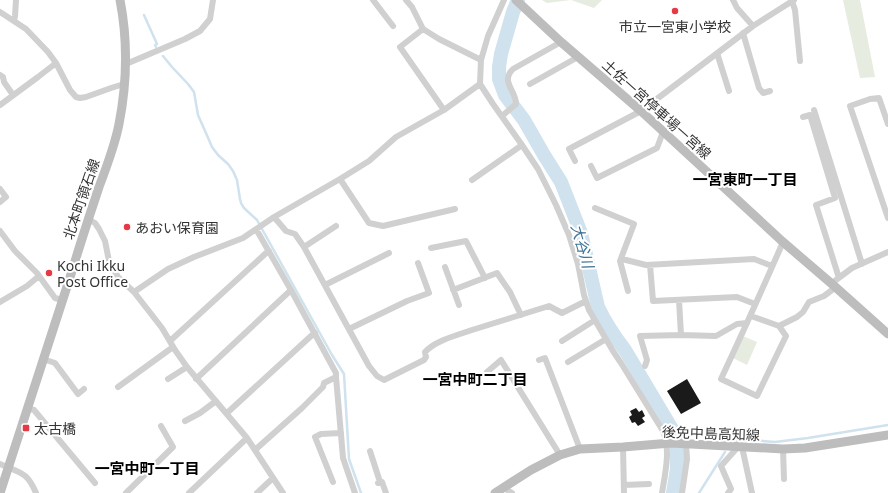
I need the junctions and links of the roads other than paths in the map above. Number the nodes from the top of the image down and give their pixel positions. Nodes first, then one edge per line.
1 (15, 0) edge
2 (120, 0) edge
3 (213, 0) edge
4 (406, 0) edge
5 (504, 0) edge
6 (516, 0) edge
7 (733, 0) edge
8 (376, 1) edge
9 (793, 1) edge
10 (0, 12) edge
11 (14, 21) junction
12 (392, 26) dead end
13 (753, 26) junction
14 (423, 29) junction
15 (743, 33) junction
16 (561, 42) junction
17 (717, 53) junction
18 (578, 57) junction
19 (481, 60) junction
20 (800, 61) dead end
21 (56, 63) junction
22 (126, 64) junction
23 (0, 75) edge
24 (124, 84) junction
25 (480, 84) junction
26 (530, 84) dead end
27 (729, 91) dead end
28 (770, 91) dead end
29 (13, 95) junction
30 (0, 105) edge
31 (444, 110) junction
32 (814, 110) dead end
33 (640, 111) junction
34 (502, 116) junction
35 (803, 117) dead end
36 (888, 124) edge
37 (663, 132) junction
38 (522, 145) junction
39 (574, 161) dead end
40 (591, 166) dead end
41 (340, 179) junction
42 (472, 180) dead end
43 (0, 189) edge
44 (0, 202) edge
45 (595, 208) dead end
46 (455, 209) dead end
47 (274, 217) junction
48 (888, 218) edge
49 (88, 219) junction
50 (336, 226) dead end
51 (259, 227) junction
52 (0, 231) edge
53 (783, 242) junction
54 (304, 247) junction
55 (431, 248) dead end
56 (269, 251) junction
57 (888, 252) edge
58 (389, 253) dead end
59 (622, 258) junction
60 (418, 263) dead end
61 (862, 264) junction
62 (650, 265) junction
63 (772, 266) junction
64 (445, 267) dead end
65 (39, 276) junction
66 (484, 278) junction
67 (836, 283) junction
68 (325, 285) junction
69 (291, 290) junction
70 (453, 290) junction
71 (134, 292) junction
72 (628, 292) dead end
73 (62, 300) junction
74 (679, 300) junction
75 (586, 301) junction
76 (0, 302) edge
77 (755, 304) junction
78 (459, 305) dead end
79 (521, 315) junction
80 (751, 316) junction
81 (595, 320) junction
82 (747, 323) junction
83 (779, 326) junction
84 (349, 329) junction
85 (315, 333) junction
86 (888, 334) edge
87 (681, 335) junction
88 (606, 339) junction
89 (170, 341) junction
90 (562, 341) dead end
91 (173, 347) junction
92 (43, 359) junction
93 (539, 360) dead end
94 (568, 362) dead end
95 (645, 366) dead end
96 (187, 367) junction
97 (487, 372) dead end
98 (336, 377) junction
99 (168, 379) dead end
100 (196, 379) junction
101 (118, 387) dead end
102 (84, 389) dead end
103 (216, 401) junction
104 (27, 408) junction
105 (227, 413) junction
106 (185, 421) dead end
107 (161, 426) dead end
108 (341, 433) junction
109 (888, 435) edge
110 (247, 438) junction
111 (669, 443) junction
112 (686, 444) junction
113 (623, 447) junction
114 (740, 447) junction
115 (580, 449) junction
116 (783, 449) junction
117 (255, 450) junction
118 (370, 451) dead end
119 (560, 455) junction
120 (4, 466) edge
121 (273, 478) junction
122 (784, 479) dead end
123 (333, 482) dead end
124 (95, 483) dead end
125 (649, 484) dead end
126 (624, 486) junction
127 (508, 490) edge
128 (0, 493) edge
129 (36, 493) edge
130 (126, 493) edge
131 (189, 493) edge
132 (257, 493) edge
133 (283, 493) edge
134 (356, 493) edge
135 (386, 493) edge
136 (495, 493) edge
137 (624, 493) edge
138 (662, 493) edge
139 (682, 493) edge
140 (728, 493) edge
141 (752, 493) edge

1 - 11 street
2 - 22 main road, 北本町領石線
3 - 22 street
4 - 14 street
5 - 19 street
6 - 16 main road, 土佐一宮停車場一宮線
7 - 13 street
8 - 12 street
9 - 13 street
9 - 20 street
10 - 11 street
11 - 21 street
13 - 15 street
14 - 19 street
14 - 31 street
15 - 17 street
15 - 28 street
16 - 18 main road, 土佐一宮停車場一宮線
16 - 34 street
17 - 27 street
17 - 33 street
18 - 26 street
18 - 33 main road, 土佐一宮停車場一宮線
19 - 25 street
21 - 24 street
21 - 29 street
22 - 24 main road, 北本町領石線
23 - 29 street
24 - 49 main road, 北本町領石線
25 - 31 street
25 - 34 street
29 - 30 street
31 - 41 street
32 - 61 street
33 - 37 main road, 土佐一宮停車場一宮線
33 - 39 street
34 - 38 street
35 - 67 street
36 - 48 street
37 - 40 street
37 - 53 main road, 土佐一宮停車場一宮線
38 - 42 street
38 - 75 street
41 - 46 street
41 - 47 street
43 - 44 street
45 - 59 street
47 - 51 street
47 - 54 street
49 - 71 street
49 - 73 main road, 北本町領石線
50 - 54 street
51 - 56 street
51 - 71 street
52 - 65 street
53 - 63 street
53 - 67 main road, 土佐一宮停車場一宮線
54 - 68 street
55 - 66 street
56 - 69 street
56 - 89 street
57 - 61 street
58 - 68 street
59 - 62 street
59 - 72 street
60 - 84 street
61 - 67 street
62 - 63 street
62 - 74 street
63 - 77 street
64 - 70 street
65 - 73 street
65 - 76 street
66 - 70 street
66 - 79 street
67 - 83 street
67 - 86 main road, 土佐一宮停車場一宮線
68 - 84 street
69 - 85 street
69 - 100 street
70 - 78 street
71 - 89 street
73 - 92 main road, 北本町領石線
74 - 77 street
74 - 87 street
75 - 79 street
75 - 81 street
77 - 80 street
79 - 84 street
80 - 82 street
80 - 83 street
81 - 88 street
81 - 90 street
82 - 83 street
82 - 87 street
85 - 98 street
85 - 105 street
87 - 95 street
88 - 94 street
88 - 111 street
89 - 91 street
91 - 96 street
91 - 101 street
92 - 102 street
92 - 104 main road, 北本町領石線
93 - 115 street
96 - 99 street
96 - 100 street
97 - 119 street
98 - 108 street
98 - 117 street
100 - 103 street
103 - 105 street
103 - 106 street
104 - 120 main road, 北本町領石線
104 - 124 street
105 - 110 street
107 - 130 street
108 - 123 street
108 - 134 street
109 - 116 main road, 後免中島高知線
110 - 117 street
110 - 131 street
111 - 112 main road, 後免中島高知線
111 - 113 main road, 後免中島高知線
111 - 138 street
112 - 114 main road, 後免中島高知線
112 - 139 street
113 - 115 main road, 後免中島高知線
113 - 126 street
114 - 116 main road, 後免中島高知線
114 - 140 street
114 - 141 street
115 - 119 main road, 後免中島高知線
116 - 122 street
117 - 121 street
118 - 135 street
119 - 127 main road, 後免中島高知線
120 - 128 main road, 北本町領石線
120 - 129 street
121 - 132 street
121 - 133 street
125 - 126 street
126 - 137 street
127 - 136 main road, 後免中島高知線

